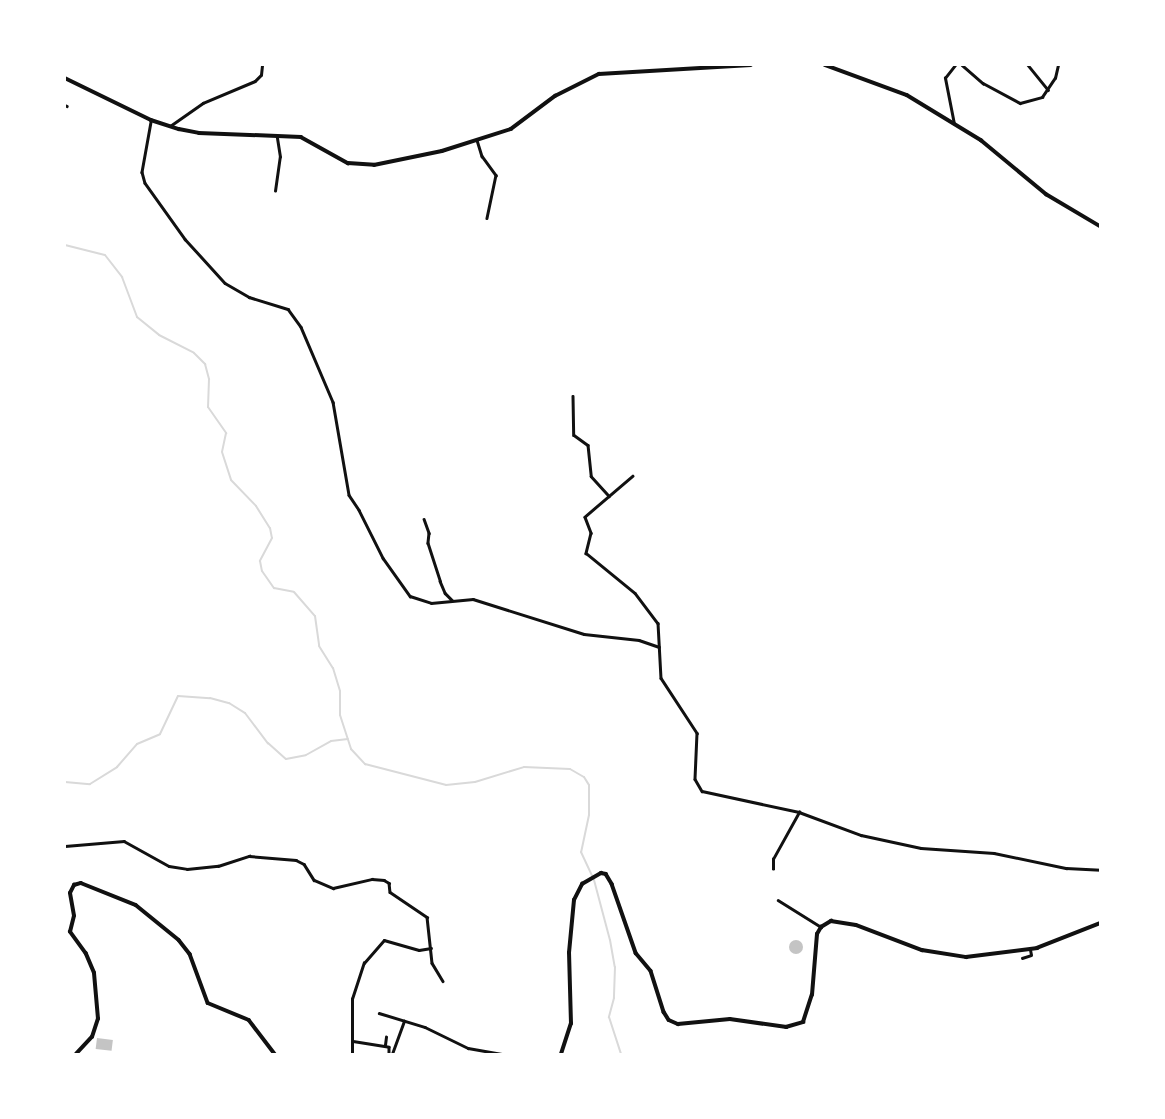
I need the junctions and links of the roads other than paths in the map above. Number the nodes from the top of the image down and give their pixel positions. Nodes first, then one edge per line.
1 (262, 65) edge
2 (751, 65) edge
3 (825, 65) edge
4 (955, 65) edge
5 (962, 65) edge
6 (1028, 65) edge
7 (1058, 65) edge
8 (714, 66) edge
9 (65, 78) edge
10 (1048, 90) junction
11 (151, 120) junction
12 (954, 124) junction
13 (170, 126) junction
14 (277, 136) junction
15 (477, 140) junction
16 (275, 191) dead end
17 (487, 218) dead end
18 (1100, 226) edge
19 (573, 396) dead end
20 (633, 476) dead end
21 (609, 496) junction
22 (425, 519) dead end
23 (452, 600) junction
24 (659, 647) junction
25 (799, 812) junction
26 (65, 846) edge
27 (773, 869) dead end
28 (1100, 870) edge
29 (778, 900) dead end
30 (1100, 923) edge
31 (821, 927) junction
32 (431, 948) junction
33 (1030, 950) junction
34 (1023, 958) dead end
35 (443, 981) dead end
36 (379, 1013) dead end
37 (404, 1021) junction
38 (391, 1036) dead end
39 (386, 1037) dead end
40 (398, 1038) junction
41 (353, 1041) junction
42 (385, 1045) junction
43 (76, 1054) edge
44 (275, 1054) edge
45 (352, 1054) edge
46 (391, 1054) edge
47 (501, 1054) edge
48 (561, 1054) edge

1 - 13 street
2 - 8 main road
3 - 12 main road
4 - 12 street
5 - 10 street
6 - 10 street
7 - 10 street
8 - 15 main road
9 - 11 main road
11 - 13 main road
11 - 23 street
12 - 18 main road
13 - 14 main road
14 - 15 main road
14 - 16 street
15 - 17 street
19 - 21 street
20 - 21 street
21 - 24 street
22 - 23 street
23 - 24 street
24 - 25 street
25 - 27 street
25 - 28 street
26 - 32 street
29 - 31 street
30 - 33 main road
31 - 33 main road
31 - 48 main road
32 - 35 street
32 - 41 street
33 - 34 street
36 - 37 street
37 - 40 street
37 - 47 street
38 - 40 street
39 - 42 street
40 - 46 street
41 - 42 street
41 - 45 street
42 - 46 street
43 - 44 main road

